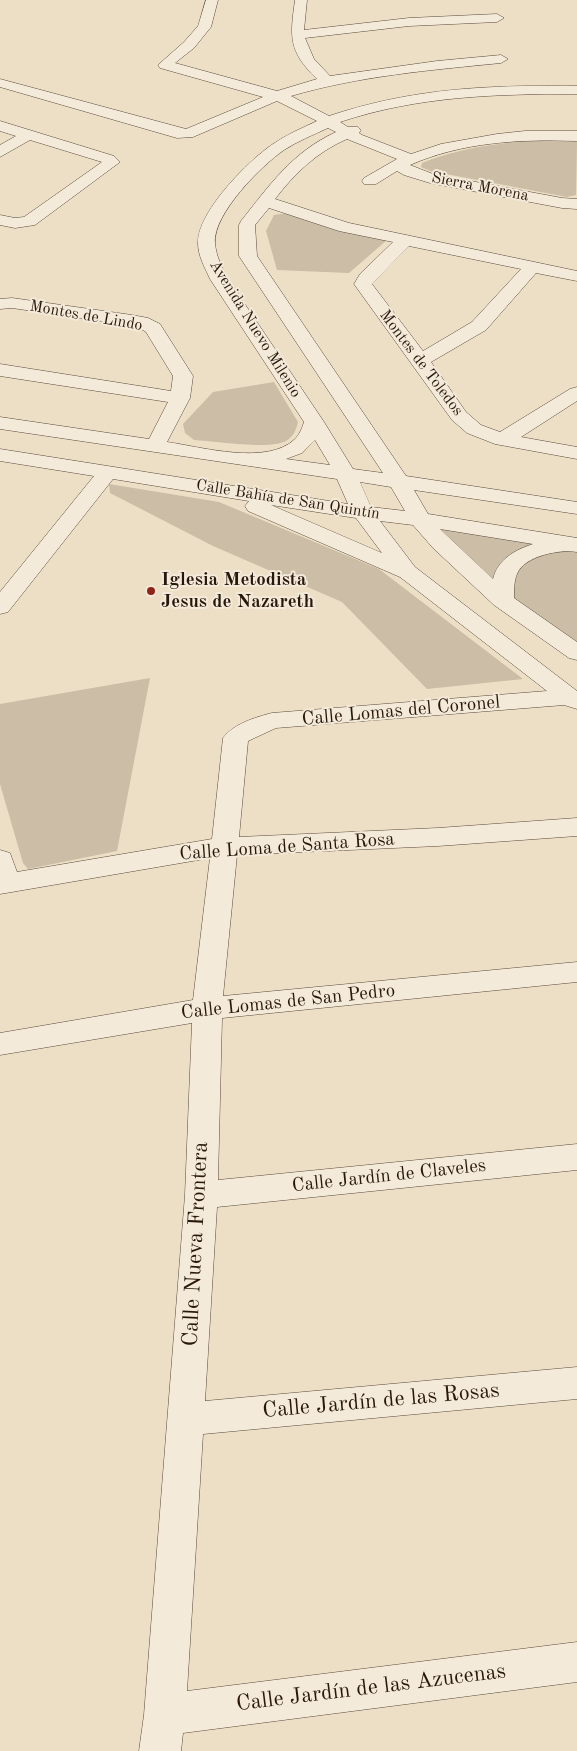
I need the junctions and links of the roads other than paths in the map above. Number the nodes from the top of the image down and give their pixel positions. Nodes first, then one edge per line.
1 (212, 0) edge
2 (301, 0) edge
3 (499, 18) dead end
4 (298, 35) junction
5 (504, 56) dead end
6 (327, 81) junction
7 (0, 83) edge
8 (300, 88) junction
9 (577, 90) edge
10 (277, 96) junction
11 (577, 97) edge
12 (494, 103) junction
13 (577, 103) edge
14 (338, 123) junction
15 (0, 126) edge
16 (362, 127) junction
17 (28, 135) junction
18 (577, 136) edge
19 (0, 152) edge
20 (411, 159) junction
21 (370, 181) dead end
22 (264, 202) junction
23 (577, 204) edge
24 (0, 220) edge
25 (406, 240) junction
26 (533, 266) junction
27 (577, 276) edge
28 (0, 304) edge
29 (420, 360) junction
30 (0, 370) edge
31 (577, 394) edge
32 (180, 398) junction
33 (314, 422) junction
34 (0, 423) edge
35 (502, 440) junction
36 (155, 446) junction
37 (577, 453) edge
38 (0, 455) edge
39 (252, 460) junction
40 (107, 473) junction
41 (346, 475) junction
42 (399, 482) junction
43 (218, 489) junction
44 (577, 508) edge
45 (363, 514) junction
46 (420, 519) junction
47 (570, 544) edge
48 (407, 572) junction
49 (502, 600) junction
50 (0, 607) edge
51 (577, 653) edge
52 (573, 700) edge
53 (236, 738) joint
54 (577, 826) edge
55 (223, 847) junction
56 (2, 876) edge
57 (577, 972) edge
58 (207, 1009) junction
59 (0, 1044) edge
60 (577, 1157) edge
61 (201, 1195) junction
62 (577, 1382) edge
63 (185, 1419) junction
64 (577, 1662) edge
65 (162, 1733) edge

1 - 10 street
2 - 4 street
3 - 4 street
4 - 6 street
5 - 6 street
6 - 8 street
7 - 10 street
8 - 10 street
8 - 14 street
9 - 14 street, Avenida Nuevo Milenio
10 - 14 street
11 - 12 street
12 - 13 street, Avenida Nuevo Milenio
12 - 16 street, Avenida Nuevo Milenio
14 - 16 street, Avenida Nuevo Milenio
14 - 20 street, Sierra Morena
14 - 22 street, Avenida Nuevo Milenio
14 - 33 street, Avenida Nuevo Milenio
15 - 17 street
16 - 20 street, Sierra Morena
17 - 19 street
17 - 24 street
18 - 20 street, Sierra Morena
20 - 21 street
20 - 23 street, Sierra Morena
22 - 25 street
22 - 42 street, Avenida Nuevo Milenio
25 - 26 street
25 - 29 street, Montes de Toledos
26 - 27 street
26 - 29 street
28 - 32 street, Montes de Lindo
29 - 35 street, Montes de Toledos
30 - 32 street
31 - 35 street
32 - 36 street, Montes de Lindo
33 - 39 street
33 - 41 street, Avenida Nuevo Milenio
34 - 36 street, Calle Bahía de San Quintín
35 - 37 street, Montes de Toledos
36 - 39 street, Calle Bahía de San Quintín
38 - 40 street, Calle Bahía de San Quintín
39 - 41 street, Calle Bahía de San Quintín
40 - 43 street, Calle Bahía de San Quintín
40 - 50 street
41 - 42 street, Calle Bahía de San Quintín
41 - 45 street, Avenida Nuevo Milenio
42 - 44 street, Calle Bahía de San Quintín
42 - 46 street, Avenida Nuevo Milenio
43 - 45 street, Calle Bahía de San Quintín
43 - 48 street
45 - 46 street, Calle Bahía de San Quintín
45 - 48 street, Avenida Nuevo Milenio
46 - 47 street, Calle Bahía de San Quintín
46 - 49 street, Avenida Nuevo Milenio
47 - 49 street
48 - 52 street, Avenida Nuevo Milenio
49 - 51 street, Avenida Nuevo Milenio
52 - 53 street, Calle Lomas del Coronel
53 - 55 street, Calle Nueva Frontera
54 - 55 street, Calle Loma de Santa Rosa
55 - 56 street, Calle Loma de Santa Rosa
55 - 58 street, Calle Nueva Frontera
57 - 58 street, Calle Lomas de San Pedro
58 - 59 street, Calle Lomas de San Pedro
58 - 61 street, Calle Nueva Frontera
60 - 61 street, Calle Jardín de Claveles
61 - 63 street, Calle Nueva Frontera
62 - 63 street, Calle Jardín de las Rosas
63 - 65 street, Calle Nueva Frontera
64 - 65 street, Calle Jardín de las Azucenas

